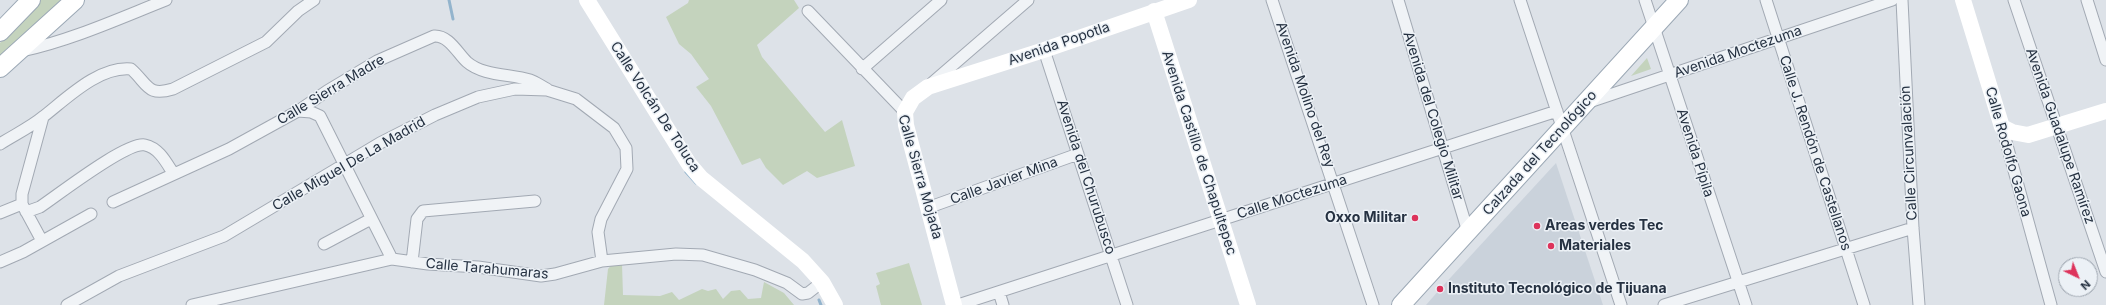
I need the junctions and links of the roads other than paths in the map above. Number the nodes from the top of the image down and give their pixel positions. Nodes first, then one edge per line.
1 (31, 0) edge
2 (75, 0) edge
3 (166, 0) edge
4 (314, 0) edge
5 (587, 0) edge
6 (941, 0) edge
7 (1028, 0) edge
8 (1189, 0) edge
9 (1272, 0) edge
10 (1398, 0) edge
11 (1520, 0) edge
12 (1645, 0) edge
13 (1679, 0) edge
14 (1766, 0) edge
15 (1892, 0) edge
16 (1902, 0) edge
17 (1963, 0) edge
18 (2014, 0) edge
19 (2087, 0) edge
20 (1152, 6) edge
21 (808, 11) dead end
22 (1654, 28) junction
23 (0, 32) edge
24 (1779, 38) junction
25 (1044, 50) junction
26 (18, 52) junction
27 (2106, 60) edge
28 (0, 68) edge
29 (862, 69) junction
30 (1669, 75) junction
31 (928, 87) junction
32 (547, 90) junction
33 (1585, 103) junction
34 (298, 111) junction
35 (1557, 111) junction
36 (2106, 111) edge
37 (904, 112) junction
38 (43, 117) junction
39 (2002, 127) junction
40 (2056, 127) junction
41 (1563, 128) junction
42 (0, 144) edge
43 (1444, 149) junction
44 (1078, 154) junction
45 (344, 165) junction
46 (173, 173) junction
47 (1334, 183) junction
48 (535, 200) dead end
49 (113, 202) dead end
50 (930, 207) junction
51 (24, 208) junction
52 (0, 213) edge
53 (91, 214) dead end
54 (371, 219) junction
55 (1220, 219) junction
56 (1913, 228) junction
57 (1468, 232) junction
58 (42, 241) junction
59 (324, 244) dead end
60 (1846, 249) junction
61 (1111, 256) junction
62 (392, 259) junction
63 (602, 261) junction
64 (0, 262) edge
65 (412, 262) junction
66 (2106, 272) edge
67 (822, 282) junction
68 (1738, 282) junction
69 (999, 292) junction
70 (67, 305) edge
71 (192, 305) edge
72 (835, 305) edge
73 (954, 305) edge
74 (958, 305) edge
75 (1003, 305) edge
76 (1127, 305) edge
77 (1248, 305) edge
78 (1372, 305) edge
79 (1401, 305) edge
80 (1621, 305) edge
81 (1664, 305) edge
82 (1746, 305) edge
83 (1864, 305) edge
84 (1919, 305) edge
85 (2051, 305) edge

1 - 23 main road
2 - 26 main road
3 - 26 street
4 - 38 street
5 - 67 street, Calle Volcán De Toluca
6 - 29 street
7 - 31 street
8 - 20 street, Avenida Popotla
9 - 47 street, Avenida Molino del Rey
10 - 43 street, Avenida del Colegio Militar
11 - 35 street
12 - 22 street, Avenida Pípila
13 - 22 main road, Calzada del Tecnológico
14 - 24 street, Calle J. Rendón de Castellanos
15 - 24 street, Avenida Moctezuma
16 - 56 street, Calle Circunvalación
17 - 39 street, Calle Rodolfo Gaona
18 - 40 street, Avenida Guadalupe Ramírez
19 - 27 street
20 - 25 street, Avenida Popotla
20 - 55 street, Avenida Castillo de Chapultepec
21 - 29 street, Calle Sierra Mojada
22 - 30 street, Avenida Pípila
22 - 33 main road, Calzada del Tecnológico
24 - 30 street, Avenida Moctezuma
24 - 60 street, Calle J. Rendón de Castellanos
25 - 31 street, Avenida Popotla
25 - 44 street, Avenida del Churubusco
26 - 28 main road
29 - 37 street, Calle Sierra Mojada
30 - 33 street, Avenida Moctezuma
30 - 68 street, Avenida Pípila
31 - 37 street
32 - 34 street, Calle Sierra Madre
32 - 45 street, Calle Miguel De La Madrid
32 - 63 street, Calle Miguel De La Madrid
33 - 41 main road, Calzada del Tecnológico
34 - 45 street
34 - 46 street, Calle Sierra Madre
35 - 41 street
35 - 43 street, Calle Moctezuma
36 - 40 street
37 - 50 street, Calle Sierra Mojada
38 - 42 street
38 - 51 street
39 - 40 street
39 - 85 street, Calle Rodolfo Gaona
40 - 66 street, Avenida Guadalupe Ramírez
41 - 57 main road, Calzada del Tecnológico
41 - 80 street
43 - 47 street, Calle Moctezuma
43 - 57 street, Avenida del Colegio Militar
44 - 50 street, Calle Javier Mina
44 - 61 street, Avenida del Churubusco
45 - 54 street
45 - 70 street, Calle Miguel De La Madrid
46 - 49 street, Calle Sierra Madre
46 - 51 street
47 - 55 street, Calle Moctezuma
47 - 78 street, Avenida Molino del Rey
48 - 65 street
50 - 73 street, Calle Sierra Mojada
51 - 52 street
51 - 58 street
53 - 58 street
54 - 59 street
54 - 62 street
55 - 61 street, Calle Moctezuma
55 - 77 street, Avenida Castillo de Chapultepec
56 - 60 street
56 - 84 street, Calle Circunvalación
57 - 79 main road, Calzada del Tecnológico
58 - 64 street
60 - 68 street
60 - 83 street, Calle J. Rendón de Castellanos
61 - 69 street, Calle Moctezuma
61 - 76 street, Avenida del Churubusco
62 - 65 street, Calle Tarahumaras
62 - 71 street, Calle Tarahumaras
63 - 65 street, Calle Tarahumaras
63 - 67 street, Calle Tarahumaras
67 - 72 street, Calle Volcán De Toluca
68 - 81 street
68 - 82 street, Avenida Pípila
69 - 74 street, Calle Moctezuma
69 - 75 street

